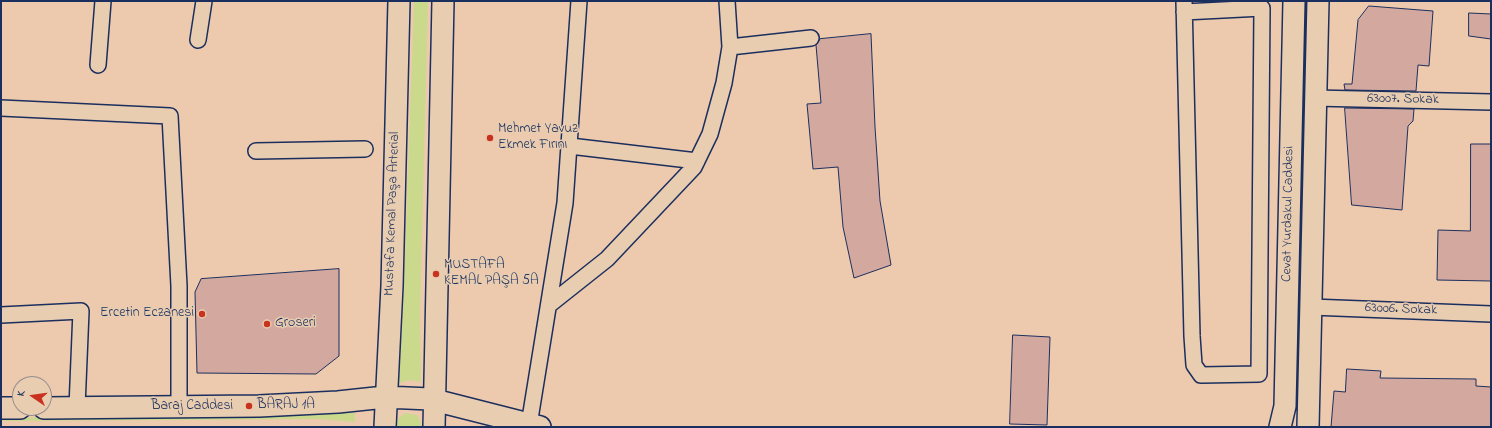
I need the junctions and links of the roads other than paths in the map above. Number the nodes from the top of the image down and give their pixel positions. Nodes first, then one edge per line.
1 (103, 1) edge
2 (204, 1) edge
3 (399, 1) edge
4 (443, 1) edge
5 (580, 1) edge
6 (727, 1) edge
7 (1294, 1) edge
8 (1318, 1) edge
9 (1184, 7) edge
10 (810, 38) dead end
11 (198, 40) dead end
12 (730, 47) junction
13 (98, 65) dead end
14 (1314, 98) junction
15 (1491, 102) edge
16 (1, 108) edge
17 (570, 146) junction
18 (365, 149) dead end
19 (256, 150) dead end
20 (697, 161) junction
21 (549, 305) junction
22 (1311, 307) junction
23 (1491, 314) edge
24 (1, 315) edge
25 (385, 398) junction
26 (435, 400) junction
27 (77, 407) junction
28 (178, 407) junction
29 (1, 408) edge
30 (12, 408) edge
31 (52, 408) edge
32 (534, 426) edge
33 (385, 427) edge
34 (434, 427) edge
35 (1280, 427) edge
36 (1308, 427) edge

1 - 13 street
2 - 11 street
3 - 25 main road, Mustafa Kemal Paşa Arterial
4 - 26 main road
5 - 17 street
6 - 12 street
7 - 35 main road, Cevat Yurdakul Caddesi
8 - 14 main road, Cevat Yurdakul Caddesi
9 - 9 street
10 - 12 street
12 - 20 street
14 - 15 street, 63007. Sokak
14 - 22 main road, Cevat Yurdakul Caddesi
16 - 28 street
17 - 20 street
17 - 21 street
18 - 19 street
20 - 21 street
21 - 32 street
22 - 23 street, 63006. Sokak
22 - 36 main road, Cevat Yurdakul Caddesi
24 - 27 street
25 - 26 main road, Baraj Caddesi
25 - 28 main road, Baraj Caddesi
25 - 33 main road, Mustafa Kemal Paşa Arterial
26 - 32 main road, Baraj Caddesi
26 - 34 main road
27 - 28 main road, Baraj Caddesi
27 - 31 main road, Baraj Caddesi
29 - 30 main road

